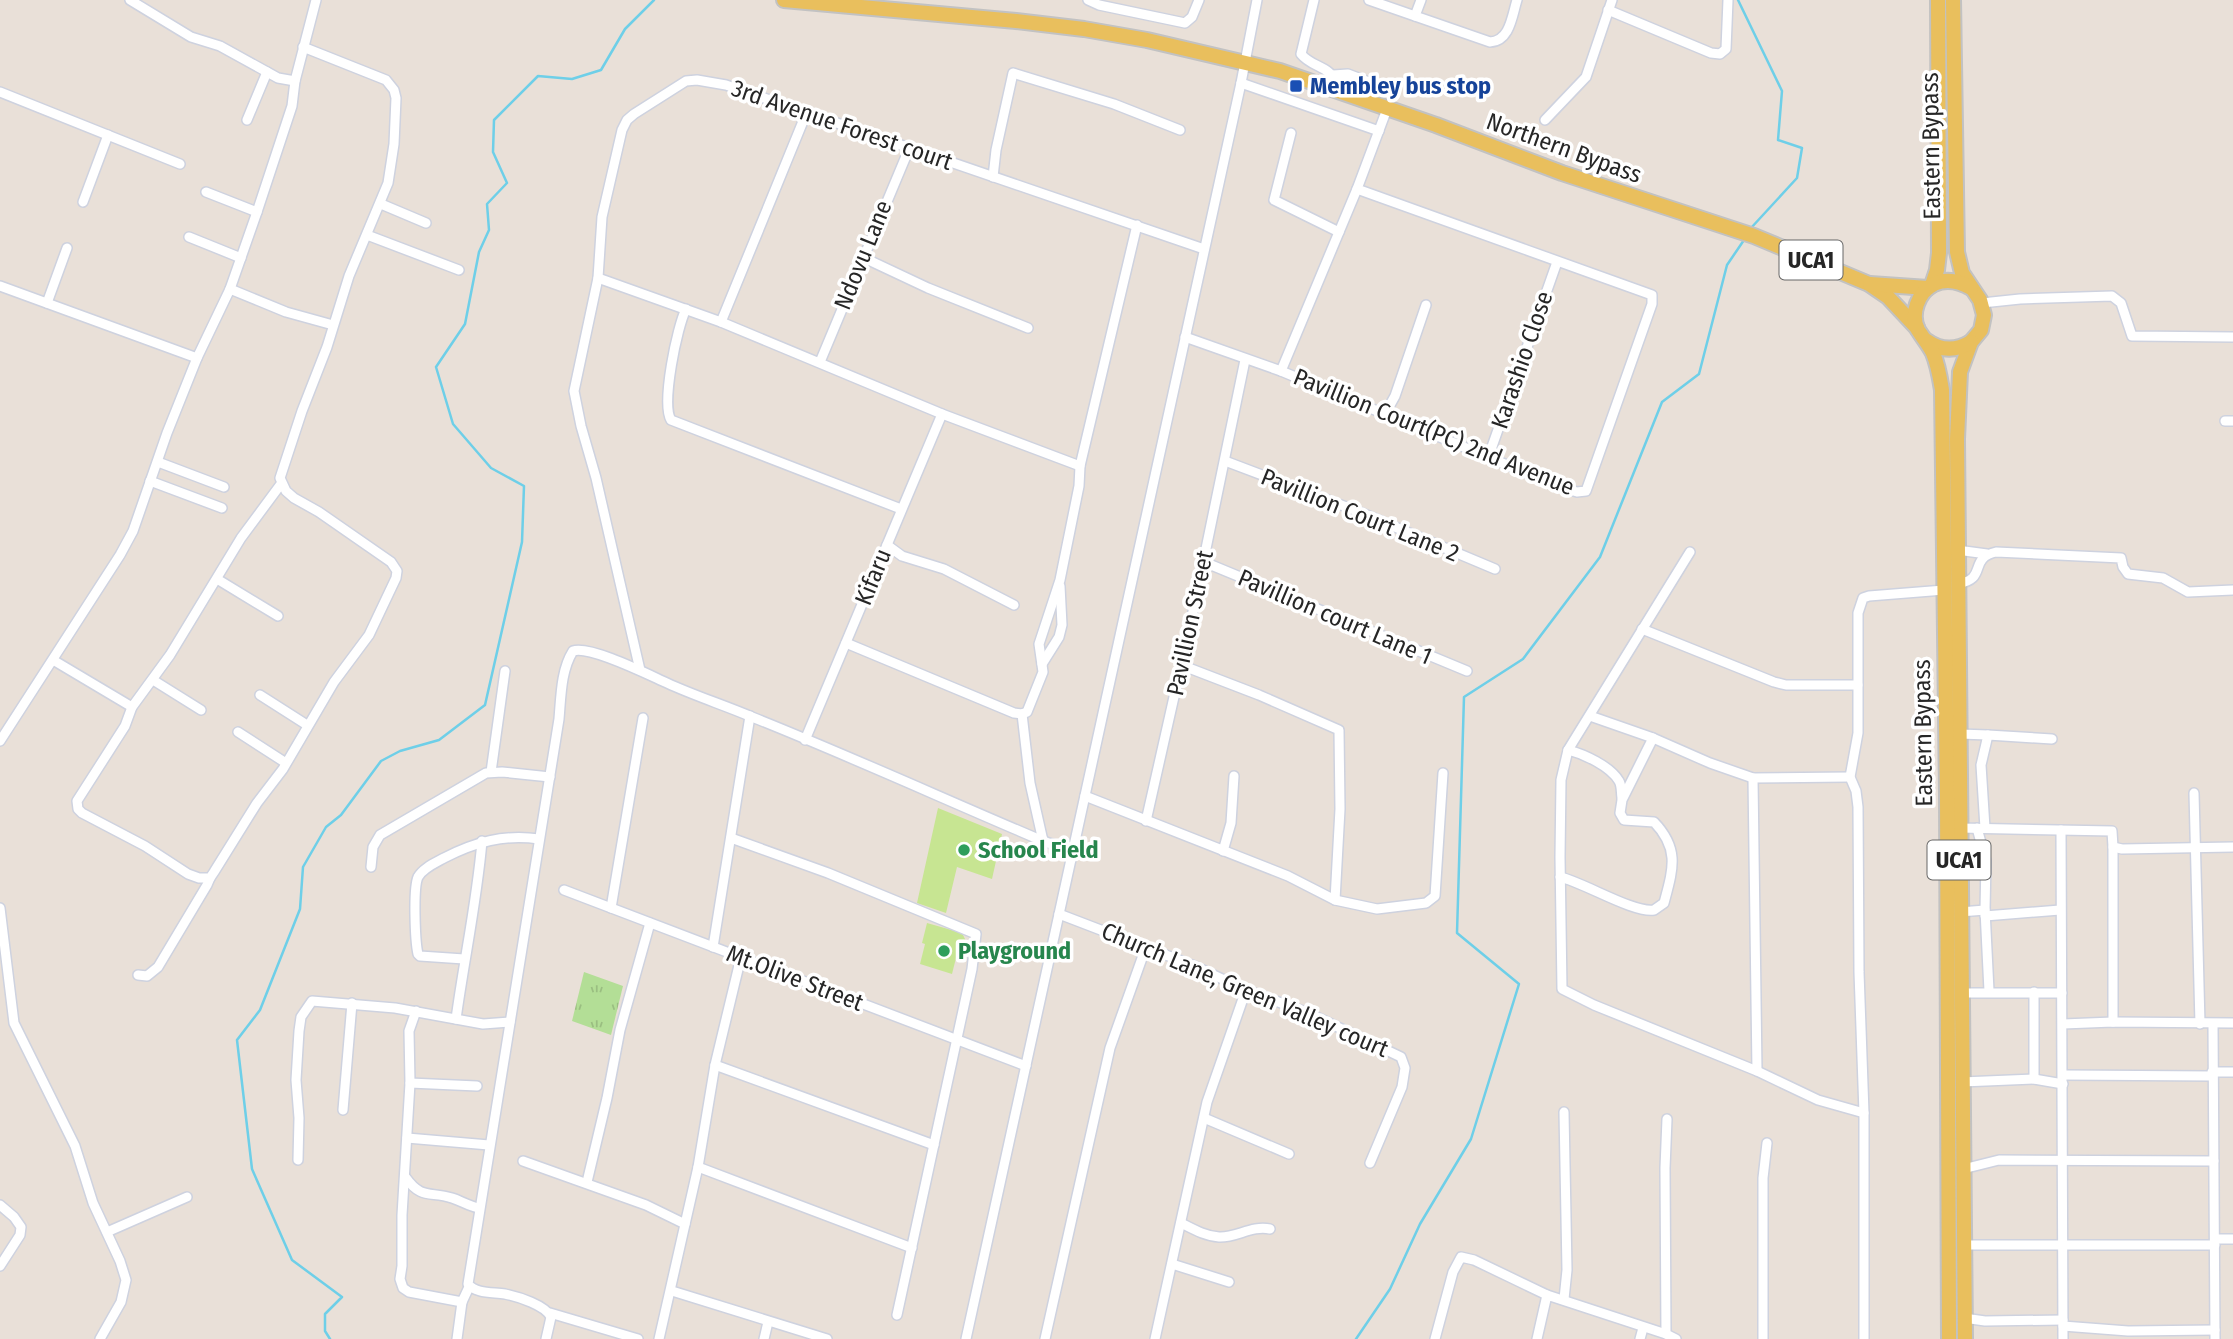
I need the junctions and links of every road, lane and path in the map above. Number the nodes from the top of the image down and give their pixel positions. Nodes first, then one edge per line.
1 (130, 0) edge
2 (316, 0) edge
3 (784, 0) edge
4 (1088, 0) edge
5 (1199, 0) edge
6 (1257, 0) edge
7 (1314, 0) edge
8 (1369, 0) edge
9 (1421, 0) edge
10 (1517, 0) edge
11 (1612, 0) edge
12 (1728, 0) edge
13 (1938, 0) edge
14 (1953, 0) edge
15 (1608, 10) junction
16 (1415, 16) junction
17 (303, 47) junction
18 (1246, 62) junction
19 (267, 72) junction
20 (295, 81) junction
21 (1334, 82) junction
22 (1241, 83) junction
23 (0, 92) edge
24 (1395, 92) dead end
25 (1387, 109) junction
26 (806, 114) junction
27 (247, 120) dead end
28 (1545, 120) dead end
29 (1180, 130) dead end
30 (1379, 131) junction
31 (1291, 133) dead end
32 (108, 135) junction
33 (909, 149) junction
34 (180, 164) dead end
35 (993, 177) junction
36 (1357, 189) junction
37 (206, 192) dead end
38 (83, 202) dead end
39 (381, 204) junction
40 (257, 212) junction
41 (426, 223) dead end
42 (1137, 225) junction
43 (1339, 232) junction
44 (367, 235) junction
45 (189, 237) dead end
46 (67, 248) dead end
47 (1204, 249) junction
48 (862, 257) junction
49 (241, 258) junction
50 (1557, 262) junction
51 (459, 270) dead end
52 (598, 278) junction
53 (1868, 284) junction
54 (0, 286) edge
55 (1930, 286) junction
56 (1970, 288) junction
57 (230, 289) junction
58 (47, 303) junction
59 (1982, 303) junction
60 (1426, 305) dead end
61 (686, 309) junction
62 (721, 322) junction
63 (333, 325) junction
64 (1028, 328) dead end
65 (1921, 334) junction
66 (1185, 337) junction
67 (2233, 337) edge
68 (1971, 342) junction
69 (197, 358) junction
70 (1245, 360) junction
71 (820, 362) junction
72 (1281, 371) junction
73 (942, 414) junction
74 (1385, 414) junction
75 (1488, 458) junction
76 (1225, 461) junction
77 (158, 462) junction
78 (1080, 466) junction
79 (150, 481) junction
80 (281, 484) junction
81 (224, 487) dead end
82 (222, 508) dead end
83 (901, 509) junction
84 (887, 545) junction
85 (1957, 550) junction
86 (1690, 552) dead end
87 (1987, 554) junction
88 (1204, 562) junction
89 (1495, 569) dead end
90 (217, 579) junction
91 (1060, 580) junction
92 (1950, 587) junction
93 (2233, 590) edge
94 (1014, 605) dead end
95 (278, 616) dead end
96 (1642, 629) junction
97 (846, 643) junction
98 (53, 660) junction
99 (1042, 664) junction
100 (1181, 665) junction
101 (640, 670) junction
102 (505, 671) dead end
103 (1467, 671) dead end
104 (153, 680) junction
105 (1858, 685) junction
106 (260, 695) dead end
107 (132, 707) junction
108 (201, 710) dead end
109 (1022, 714) junction
110 (750, 716) junction
111 (1590, 716) junction
112 (643, 718) dead end
113 (307, 725) junction
114 (238, 732) dead end
115 (1960, 734) junction
116 (1988, 735) junction
117 (1653, 738) junction
118 (2052, 738) dead end
119 (805, 740) junction
120 (0, 741) edge
121 (1568, 750) junction
122 (286, 763) junction
123 (491, 772) junction
124 (1443, 773) dead end
125 (1234, 776) dead end
126 (550, 777) junction
127 (1850, 777) junction
128 (1753, 778) junction
129 (2194, 793) dead end
130 (1085, 796) junction
131 (1622, 800) junction
132 (1146, 821) junction
133 (1959, 828) junction
134 (1981, 828) junction
135 (2060, 830) junction
136 (731, 838) junction
137 (539, 839) junction
138 (482, 841) junction
139 (1043, 841) junction
140 (2113, 847) junction
141 (2233, 847) edge
142 (2194, 848) junction
143 (1072, 851) junction
144 (1223, 851) junction
145 (370, 867) dead end
146 (1560, 877) junction
147 (209, 878) junction
148 (564, 890) dead end
149 (1335, 900) junction
150 (0, 908) edge
151 (611, 908) junction
152 (2060, 910) junction
153 (1960, 912) junction
154 (1985, 913) junction
155 (1059, 914) junction
156 (650, 923) junction
157 (713, 947) junction
158 (1146, 947) junction
159 (741, 957) junction
160 (464, 959) junction
161 (138, 975) dead end
162 (1246, 990) junction
163 (1989, 991) junction
164 (2034, 992) junction
165 (1961, 993) junction
166 (2062, 993) junction
167 (352, 1003) junction
168 (0, 1006) edge
169 (416, 1011) junction
170 (13, 1013) junction
171 (456, 1019) junction
172 (510, 1022) junction
173 (2113, 1022) junction
174 (2233, 1023) edge
175 (2063, 1024) junction
176 (2200, 1024) junction
177 (2213, 1024) junction
178 (957, 1041) junction
179 (715, 1065) junction
180 (1026, 1066) junction
181 (1757, 1071) junction
182 (2233, 1072) edge
183 (2212, 1074) junction
184 (2034, 1079) junction
185 (2063, 1080) junction
186 (1962, 1082) junction
187 (410, 1083) junction
188 (477, 1086) dead end
189 (343, 1110) dead end
190 (1564, 1112) dead end
191 (1864, 1113) junction
192 (1204, 1118) junction
193 (1667, 1119) dead end
194 (407, 1138) junction
195 (1767, 1143) dead end
196 (489, 1145) junction
197 (934, 1145) junction
198 (1289, 1154) dead end
199 (2063, 1159) junction
200 (298, 1160) dead end
201 (523, 1161) dead end
202 (2214, 1161) junction
203 (1370, 1163) dead end
204 (698, 1167) junction
205 (1963, 1169) junction
206 (406, 1178) junction
207 (587, 1182) junction
208 (187, 1197) dead end
209 (0, 1205) edge
210 (480, 1208) junction
211 (1181, 1223) junction
212 (685, 1224) junction
213 (1270, 1229) dead end
214 (107, 1232) junction
215 (2233, 1239) edge
216 (2215, 1242) junction
217 (1964, 1245) junction
218 (2064, 1245) junction
219 (912, 1248) junction
220 (1172, 1264) junction
221 (0, 1266) edge
222 (1228, 1282) dead end
223 (469, 1287) junction
224 (672, 1291) junction
225 (1548, 1295) junction
226 (1564, 1299) junction
227 (462, 1302) junction
228 (550, 1314) junction
229 (897, 1315) dead end
230 (1964, 1318) junction
231 (768, 1322) junction
232 (2063, 1323) junction
233 (1643, 1328) junction
234 (1666, 1334) junction
235 (2215, 1334) edge
236 (100, 1339) edge
237 (457, 1339) edge
238 (546, 1339) edge
239 (638, 1339) edge
240 (659, 1339) edge
241 (764, 1339) edge
242 (827, 1339) edge
243 (966, 1339) edge
244 (1045, 1339) edge
245 (1155, 1339) edge
246 (1435, 1339) edge
247 (1537, 1339) edge
248 (1640, 1339) edge
249 (1676, 1339) edge
250 (1763, 1339) edge
251 (1864, 1339) edge
252 (1949, 1339) edge
253 (1965, 1339) edge
254 (2063, 1339) edge

1 - 19 street
2 - 17 street
3 - 18 main road, Northern Bypass / UCA1
4 - 5 street
6 - 18 street
7 - 21 street
8 - 16 street
9 - 16 street
10 - 16 street
11 - 15 street
12 - 15 street
13 - 55 main road, Eastern Bypass
14 - 56 main road, Eastern Bypass
15 - 28 street
17 - 20 street
17 - 39 street
18 - 21 main road, Northern Bypass / UCA1
18 - 22 street
19 - 20 street
19 - 27 street
20 - 40 street
21 - 24 street
21 - 25 main road, Northern Bypass / UCA1
22 - 30 street
22 - 47 street
23 - 32 street
25 - 30 street
25 - 53 main road, Northern Bypass / UCA1
26 - 33 street, 3rd Avenue Forest court
26 - 52 street, 3rd Avenue Forest court
26 - 62 street
29 - 35 street
30 - 36 street
31 - 43 street
32 - 34 street
32 - 38 street
33 - 35 street, 3rd Avenue Forest court
33 - 48 street, Ndovu Lane
35 - 42 street, 3rd Avenue Forest court
36 - 43 street
36 - 50 street, Pavillion Court(PC) 2nd Avenue
37 - 40 street
39 - 41 street
39 - 44 street
40 - 49 street
42 - 47 street, 3rd Avenue Forest court
42 - 78 street
43 - 72 street
44 - 51 street
44 - 63 street
45 - 49 street
46 - 58 street
47 - 66 street
48 - 64 street
48 - 71 street, Ndovu Lane
49 - 57 street
50 - 75 street, Karashio Close
50 - 75 street, Pavillion Court(PC) 2nd Avenue
52 - 61 street
52 - 101 street, 3rd Avenue Forest court
53 - 55 main road, UCA1
53 - 65 main road, UCA1
54 - 58 street
55 - 56 main road
55 - 65 main road, Eastern Bypass
56 - 59 main road, Eastern Bypass
57 - 63 street
57 - 69 street
58 - 69 street
59 - 67 street
59 - 68 main road, Eastern Bypass
60 - 74 street
61 - 62 street
61 - 83 street
62 - 71 street
63 - 80 street
65 - 68 main road
65 - 92 main road, Eastern Bypass
66 - 70 street, Pavillion Court(PC) 2nd Avenue
66 - 130 street
68 - 85 main road, Eastern Bypass / UCA1
69 - 77 street
70 - 72 street, Pavillion Court(PC) 2nd Avenue
70 - 76 street, Pavillion Street
71 - 73 street
72 - 74 street, Pavillion Court(PC) 2nd Avenue
73 - 78 street
73 - 83 street, Kifaru
74 - 75 street, Pavillion Court(PC) 2nd Avenue
76 - 88 street, Pavillion Street
76 - 89 street, Pavillion Court Lane 2
77 - 79 street
77 - 81 street
78 - 91 street
79 - 82 street
79 - 98 street
80 - 90 street
80 - 113 street
83 - 84 street, Kifaru
84 - 94 street
84 - 97 street, Kifaru
85 - 87 street
85 - 92 main road, Eastern Bypass / UCA1
86 - 96 street
87 - 92 street
87 - 93 street
88 - 100 street, Pavillion Street
88 - 103 street, Pavillion court Lane 1
90 - 95 street
90 - 104 street
91 - 99 street
91 - 99 street
92 - 105 street
92 - 115 main road, Eastern Bypass / UCA1
92 - 252 main road, Eastern Bypass
96 - 105 street
96 - 111 street
97 - 109 street
97 - 119 street, Kifaru
98 - 107 street
98 - 120 street
99 - 109 street
100 - 132 street, Pavillion Street
100 - 149 street
101 - 110 street
101 - 126 street
102 - 123 street
104 - 107 street
104 - 108 street
105 - 127 street
106 - 113 street
107 - 147 street
109 - 139 street
110 - 119 street
110 - 136 street
111 - 117 street
111 - 121 street
112 - 151 street
113 - 122 street
114 - 122 street
115 - 116 street
115 - 133 main road, Eastern Bypass / UCA1
116 - 118 street
116 - 134 street
117 - 128 street
117 - 131 street
119 - 139 street
121 - 131 street
121 - 146 street
122 - 147 street
123 - 126 street
123 - 145 street
124 - 149 street
125 - 144 street
126 - 137 street
127 - 128 street
127 - 191 street
128 - 181 street
129 - 142 street
130 - 132 street
130 - 143 street
131 - 146 street
132 - 144 street
133 - 134 street
133 - 153 main road, Eastern Bypass / UCA1
134 - 135 street
134 - 154 street
135 - 140 street
135 - 152 street
136 - 157 street
136 - 178 street
137 - 138 street
137 - 172 street
138 - 160 street
138 - 160 street
139 - 143 street
140 - 142 street
140 - 173 street
141 - 142 street
142 - 176 street
143 - 155 street
144 - 149 street
146 - 181 street
147 - 161 street
148 - 151 street, Mt.Olive Street
150 - 170 street
151 - 156 street, Mt.Olive Street
152 - 154 street
152 - 166 street
153 - 154 street
153 - 165 main road, Eastern Bypass / UCA1
154 - 163 street
155 - 158 street, Church Lane, Green Valley court
155 - 180 street
156 - 157 street, Mt.Olive Street
156 - 207 street
157 - 159 street, Mt.Olive Street
158 - 162 street, Church Lane, Green Valley court
158 - 244 street
159 - 178 street, Mt.Olive Street
159 - 179 street
160 - 171 street
162 - 192 street
162 - 203 street, Church Lane, Green Valley court
163 - 164 street
163 - 165 street
164 - 166 street
164 - 184 street
165 - 186 main road, Eastern Bypass / UCA1
166 - 175 street
167 - 169 street
167 - 189 street
167 - 200 street
168 - 170 street
169 - 171 street
169 - 187 street
170 - 214 street
171 - 172 street
172 - 196 street
173 - 175 street
173 - 176 street
174 - 177 street
175 - 185 street
176 - 177 street
177 - 183 street
178 - 180 street, Mt.Olive Street
178 - 197 street
179 - 197 street
179 - 204 street
180 - 243 street
181 - 191 street
182 - 183 street
183 - 185 street
183 - 202 street
184 - 185 street
184 - 186 street
185 - 199 street
186 - 205 main road, Eastern Bypass / UCA1
187 - 188 street
187 - 194 street
190 - 226 street
191 - 251 street
192 - 198 street
192 - 211 street
193 - 234 street
194 - 196 street
194 - 206 street
195 - 250 street
196 - 210 street
197 - 219 street
199 - 202 street
199 - 205 street
199 - 218 street
201 - 207 street
202 - 216 street
204 - 212 street
204 - 219 street
205 - 217 main road, Eastern Bypass / UCA1
206 - 210 street
206 - 227 street
207 - 212 street
208 - 214 street
209 - 221 street
210 - 223 street
211 - 213 street
211 - 220 street
212 - 224 street
214 - 236 street
215 - 216 street
216 - 218 street
216 - 235 street
217 - 218 street
217 - 230 main road, Eastern Bypass / UCA1
218 - 232 street
219 - 229 street
220 - 222 street
220 - 245 street
223 - 227 street
223 - 228 street
224 - 231 street
224 - 240 street
225 - 226 street
225 - 246 street
225 - 247 street
226 - 233 street
227 - 237 street
228 - 238 street
228 - 239 street
230 - 232 street
230 - 253 main road, Eastern Bypass / UCA1
231 - 241 street
231 - 242 street
232 - 235 street
232 - 254 street
233 - 234 street
233 - 248 street
234 - 249 street

